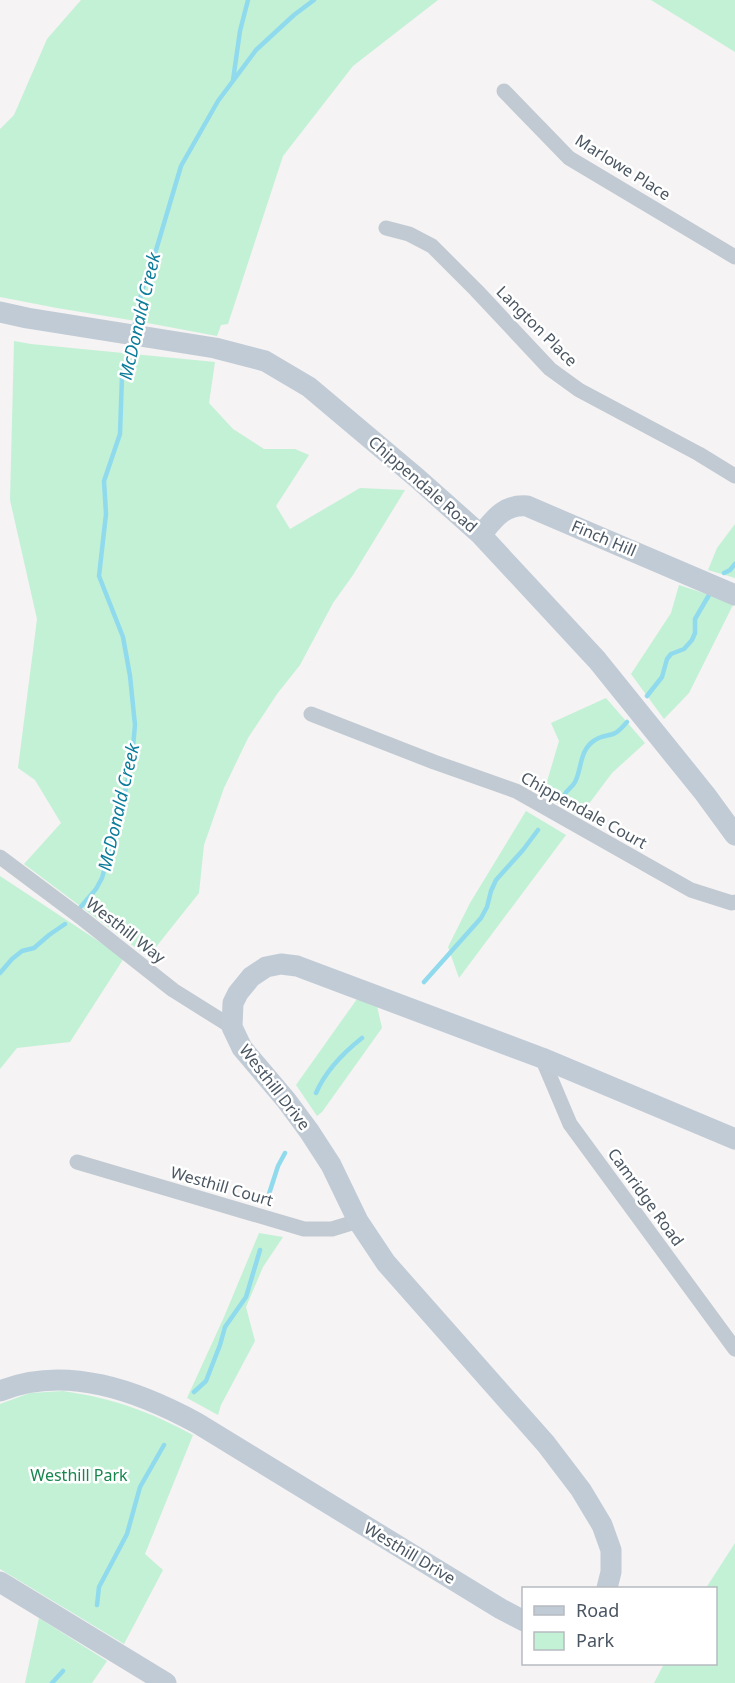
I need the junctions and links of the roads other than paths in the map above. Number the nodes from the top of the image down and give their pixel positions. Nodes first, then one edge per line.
1 (504, 91) dead end
2 (386, 228) dead end
3 (735, 257) edge
4 (0, 312) edge
5 (735, 476) edge
6 (481, 535) junction
7 (735, 595) edge
8 (311, 714) dead end
9 (735, 835) edge
10 (0, 857) edge
11 (735, 902) edge
12 (232, 1027) junction
13 (542, 1058) junction
14 (735, 1139) edge
15 (77, 1162) dead end
16 (358, 1221) junction
17 (735, 1349) edge
18 (0, 1391) edge
19 (0, 1582) edge
20 (607, 1587) edge
21 (522, 1620) edge
22 (166, 1683) edge

1 - 3 street, Marlowe Place
2 - 5 street, Langton Place
4 - 6 street, Chippendale Road
6 - 7 street, Finch Hill
6 - 9 street, Chippendale Road
8 - 11 street, Chippendale Court
10 - 12 street, Westhill Way
12 - 13 street, Westhill Drive
12 - 16 street, Westhill Drive
13 - 14 street, Westhill Drive
13 - 17 street, Camridge Road
15 - 16 street, Westhill Court
16 - 20 street, Westhill Drive
18 - 21 street, Westhill Drive
19 - 22 street

